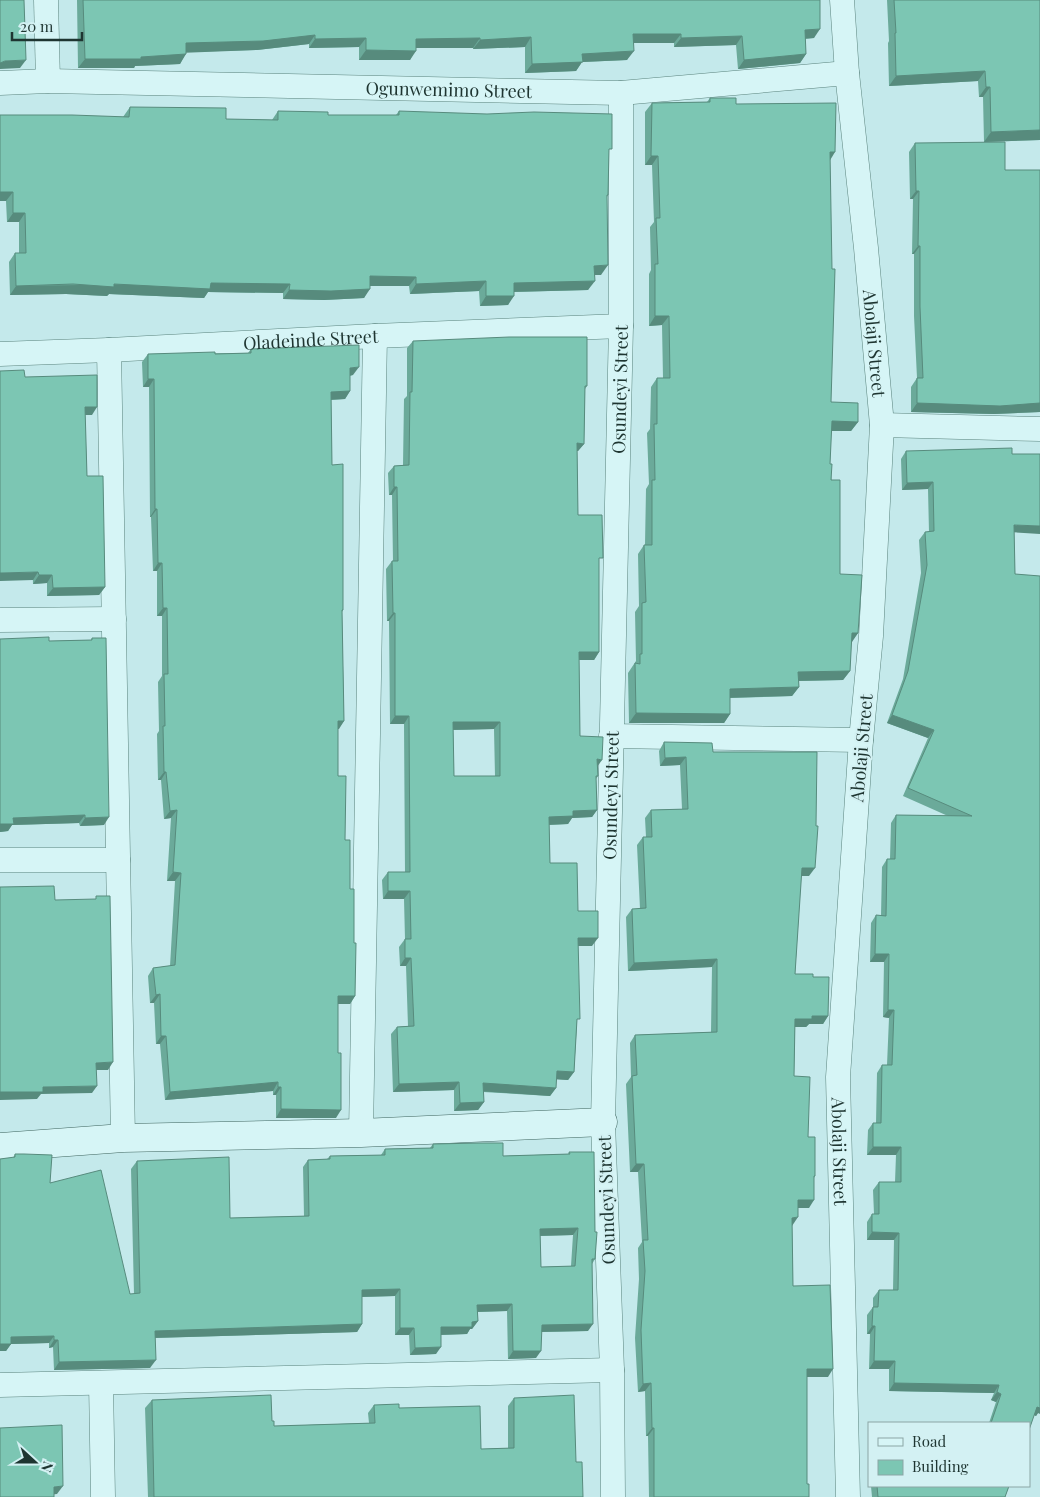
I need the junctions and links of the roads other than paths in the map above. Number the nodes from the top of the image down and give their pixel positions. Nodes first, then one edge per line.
1 (46, 0) edge
2 (842, 0) edge
3 (847, 73) junction
4 (48, 80) junction
5 (0, 83) edge
6 (621, 93) junction
7 (622, 326) junction
8 (375, 336) junction
9 (109, 350) junction
10 (0, 354) edge
11 (882, 425) junction
12 (1040, 429) edge
13 (114, 619) junction
14 (0, 620) edge
15 (611, 736) junction
16 (861, 740) junction
17 (0, 860) edge
18 (118, 860) junction
19 (603, 1122) junction
20 (361, 1133) junction
21 (123, 1138) junction
22 (0, 1147) edge
23 (612, 1370) junction
24 (101, 1383) junction
25 (0, 1385) edge
26 (103, 1497) edge
27 (613, 1497) edge
28 (848, 1497) edge

1 - 4 street
2 - 3 street, Abolaji Street
3 - 6 street, Ogunwemimo Street
3 - 11 street, Abolaji Street
4 - 5 street, Ogunwemimo Street
4 - 6 street, Ogunwemimo Street
6 - 7 street, Osundeyi Street
7 - 8 street, Oladeinde Street
7 - 15 street, Osundeyi Street
8 - 9 street, Oladeinde Street
8 - 20 street
9 - 10 street, Oladeinde Street
9 - 13 street
11 - 12 street
11 - 16 street, Abolaji Street
13 - 14 street
13 - 18 street
15 - 16 street
15 - 19 street, Osundeyi Street
16 - 28 street, Abolaji Street
17 - 18 street
18 - 21 street
19 - 20 street
19 - 23 street, Osundeyi Street
20 - 21 street
21 - 22 street
23 - 24 street
23 - 27 street, Osundeyi Street
24 - 25 street
24 - 26 street

